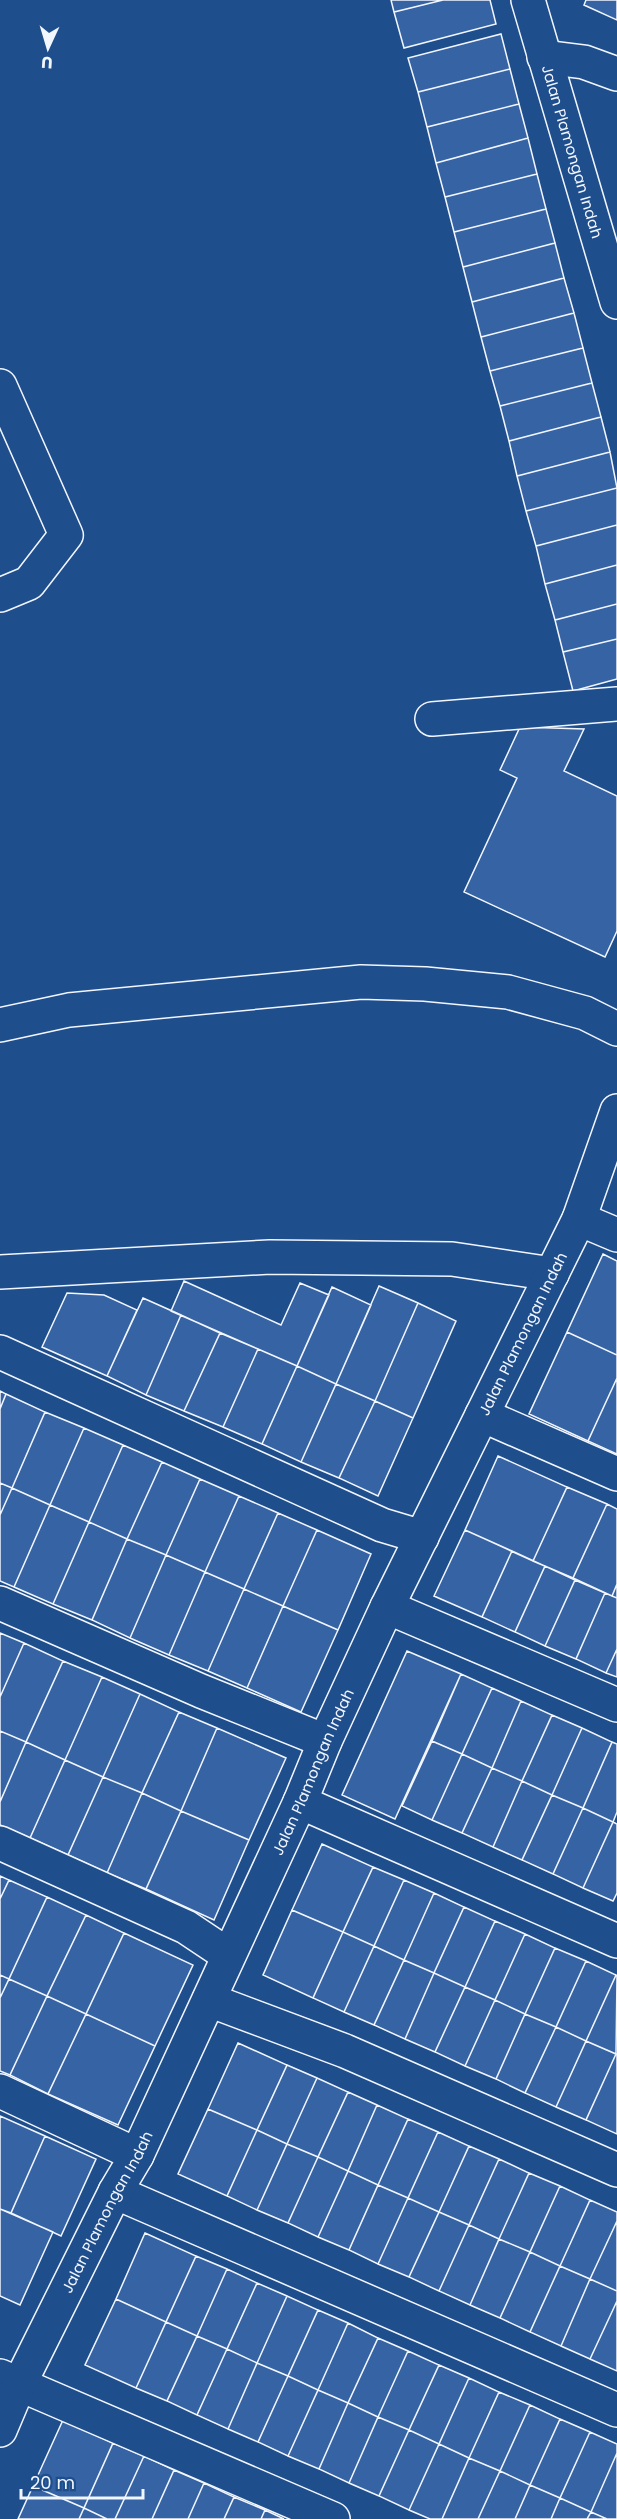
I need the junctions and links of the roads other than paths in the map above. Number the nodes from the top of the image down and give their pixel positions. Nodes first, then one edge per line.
1 (528, 0) edge
2 (544, 57) junction
3 (617, 74) edge
4 (617, 302) edge
5 (0, 386) edge
6 (0, 595) edge
7 (617, 704) edge
8 (432, 719) dead end
9 (0, 1025) edge
10 (617, 1029) edge
11 (617, 1111) edge
12 (579, 1219) junction
13 (617, 1235) edge
14 (0, 1272) edge
15 (552, 1274) junction
16 (0, 1352) edge
17 (482, 1415) junction
18 (617, 1474) edge
19 (422, 1537) junction
20 (0, 1603) edge
21 (387, 1607) junction
22 (617, 1705) edge
23 (325, 1741) junction
24 (300, 1802) junction
25 (0, 1843) edge
26 (617, 1941) edge
27 (228, 1955) junction
28 (209, 2000) junction
29 (0, 2091) edge
30 (137, 2155) junction
31 (617, 2170) edge
32 (114, 2192) junction
33 (10, 2380) edge
34 (617, 2410) edge
35 (0, 2430) edge
36 (333, 2519) edge

1 - 2 street, Jalan Plamongan Indah
2 - 3 street
2 - 4 street, Jalan Plamongan Indah
5 - 6 street
7 - 8 street
9 - 10 street
11 - 12 street, Jalan Plamongan Indah
12 - 13 street
12 - 15 street, Jalan Plamongan Indah
14 - 15 street
15 - 17 street, Jalan Plamongan Indah
16 - 19 street
17 - 18 street
17 - 19 street, Jalan Plamongan Indah
19 - 21 street, Jalan Plamongan Indah
20 - 23 street
21 - 22 street
21 - 23 street, Jalan Plamongan Indah
23 - 24 street, Jalan Plamongan Indah
24 - 26 street
24 - 27 street, Jalan Plamongan Indah
25 - 27 street
27 - 28 street, Jalan Plamongan Indah
28 - 30 street, Jalan Plamongan Indah
28 - 31 street
29 - 30 street
30 - 32 street, Jalan Plamongan Indah
32 - 33 street, Jalan Plamongan Indah
32 - 34 street
33 - 35 street, Jalan Plamongan Indah
33 - 36 street

